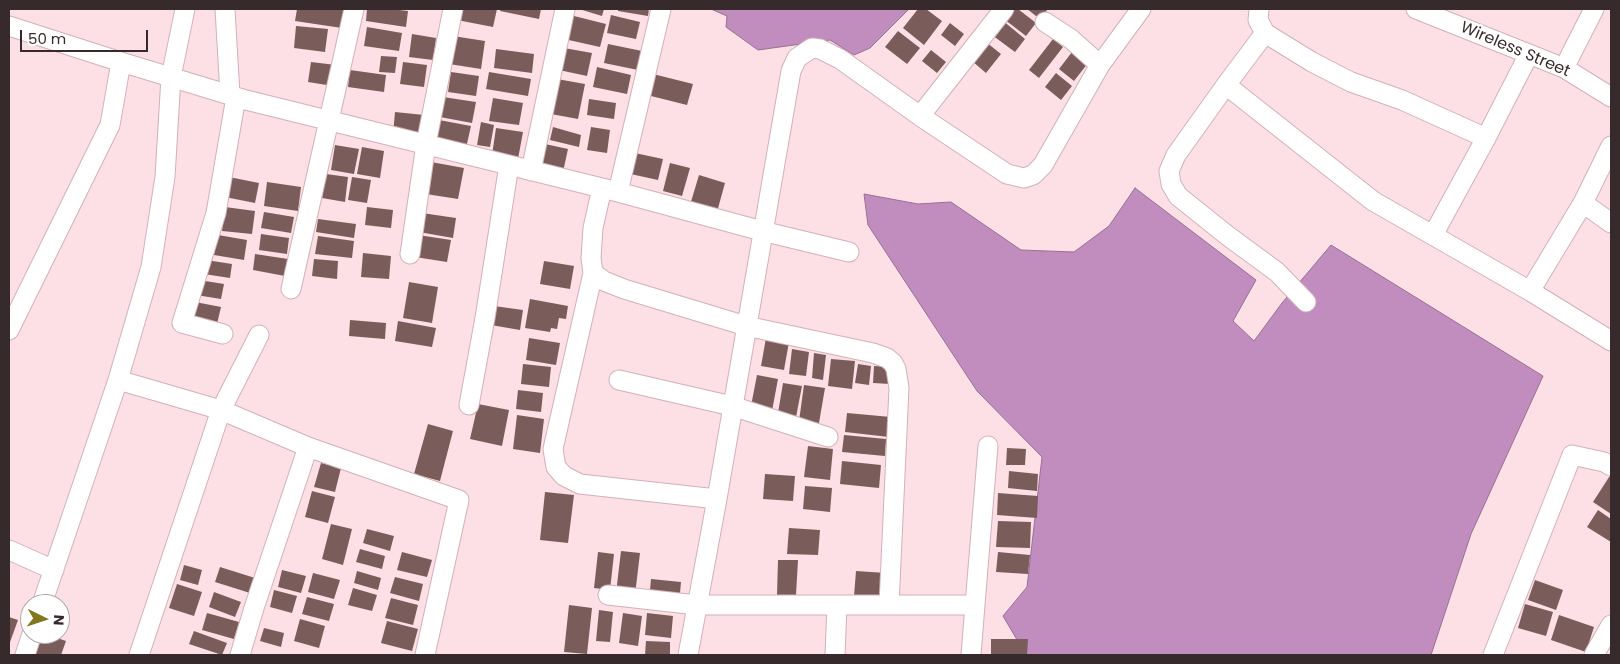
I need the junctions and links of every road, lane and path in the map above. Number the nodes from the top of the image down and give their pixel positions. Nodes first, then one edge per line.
1 (10, 9) edge
2 (185, 9) edge
3 (225, 9) edge
4 (354, 9) edge
5 (453, 9) edge
6 (566, 9) edge
7 (661, 9) edge
8 (1004, 9) edge
9 (1141, 9) edge
10 (1259, 9) edge
11 (1418, 9) edge
12 (1594, 9) edge
13 (9, 15) edge
14 (1045, 22) dead end
15 (9, 26) edge
16 (1264, 33) junction
17 (1529, 54) junction
18 (121, 62) junction
19 (1100, 65) junction
20 (1564, 68) junction
21 (171, 77) junction
22 (1226, 85) junction
23 (233, 96) junction
24 (1611, 97) edge
25 (920, 116) junction
26 (329, 120) junction
27 (1486, 138) junction
28 (426, 144) junction
29 (1611, 146) edge
30 (508, 165) junction
31 (531, 170) junction
32 (610, 190) junction
33 (1583, 203) junction
34 (1611, 223) edge
35 (762, 231) junction
36 (1433, 235) junction
37 (849, 252) dead end
38 (410, 254) dead end
39 (593, 273) junction
40 (291, 290) dead end
41 (1530, 291) junction
42 (1306, 302) dead end
43 (746, 326) junction
44 (9, 330) edge
45 (223, 334) dead end
46 (259, 335) dead end
47 (1611, 341) edge
48 (118, 380) junction
49 (619, 380) dead end
50 (470, 405) dead end
51 (732, 406) junction
52 (221, 410) junction
53 (828, 437) dead end
54 (988, 446) dead end
55 (308, 447) junction
56 (1611, 466) edge
57 (717, 499) junction
58 (9, 550) edge
59 (54, 570) junction
60 (46, 594) edge
61 (608, 595) dead end
62 (837, 605) junction
63 (889, 605) junction
64 (975, 605) junction
65 (697, 606) junction
66 (1611, 625) edge
67 (139, 655) edge
68 (240, 655) edge
69 (425, 655) edge
70 (688, 655) edge
71 (835, 655) edge
72 (971, 655) edge
73 (1493, 655) edge
74 (1594, 655) edge

1 - 13 street
2 - 21 street
3 - 23 street
4 - 26 street
5 - 28 street
6 - 31 street
7 - 32 street
8 - 25 street
9 - 19 street
10 - 16 street
11 - 17 street, Wireless Street
12 - 20 street
14 - 19 street
15 - 18 street
16 - 22 street
16 - 27 street
17 - 20 street, Wireless Street
17 - 27 street
18 - 21 street
18 - 44 street
19 - 25 street
20 - 24 street, Wireless Street
21 - 23 street
21 - 48 street
22 - 36 street
22 - 42 street
23 - 26 street
23 - 45 street
25 - 35 street
26 - 28 street
26 - 40 street
27 - 36 street
28 - 30 street
28 - 38 street
29 - 33 street
30 - 31 street
30 - 50 street
31 - 32 street
32 - 35 street
32 - 39 street
33 - 34 street
33 - 41 street
35 - 37 street
35 - 43 street
36 - 41 street
39 - 43 street
39 - 57 street
41 - 47 street
43 - 51 street
43 - 63 street
46 - 52 street
48 - 52 street
48 - 59 street
49 - 51 street
51 - 53 street
51 - 57 street
52 - 55 street
52 - 67 street
54 - 64 street
55 - 68 street
55 - 69 street
56 - 73 street
57 - 65 street
58 - 59 street
59 - 60 street
61 - 65 street
62 - 63 street
62 - 65 street
62 - 71 street
63 - 64 street
64 - 72 street
65 - 70 street
66 - 74 street

